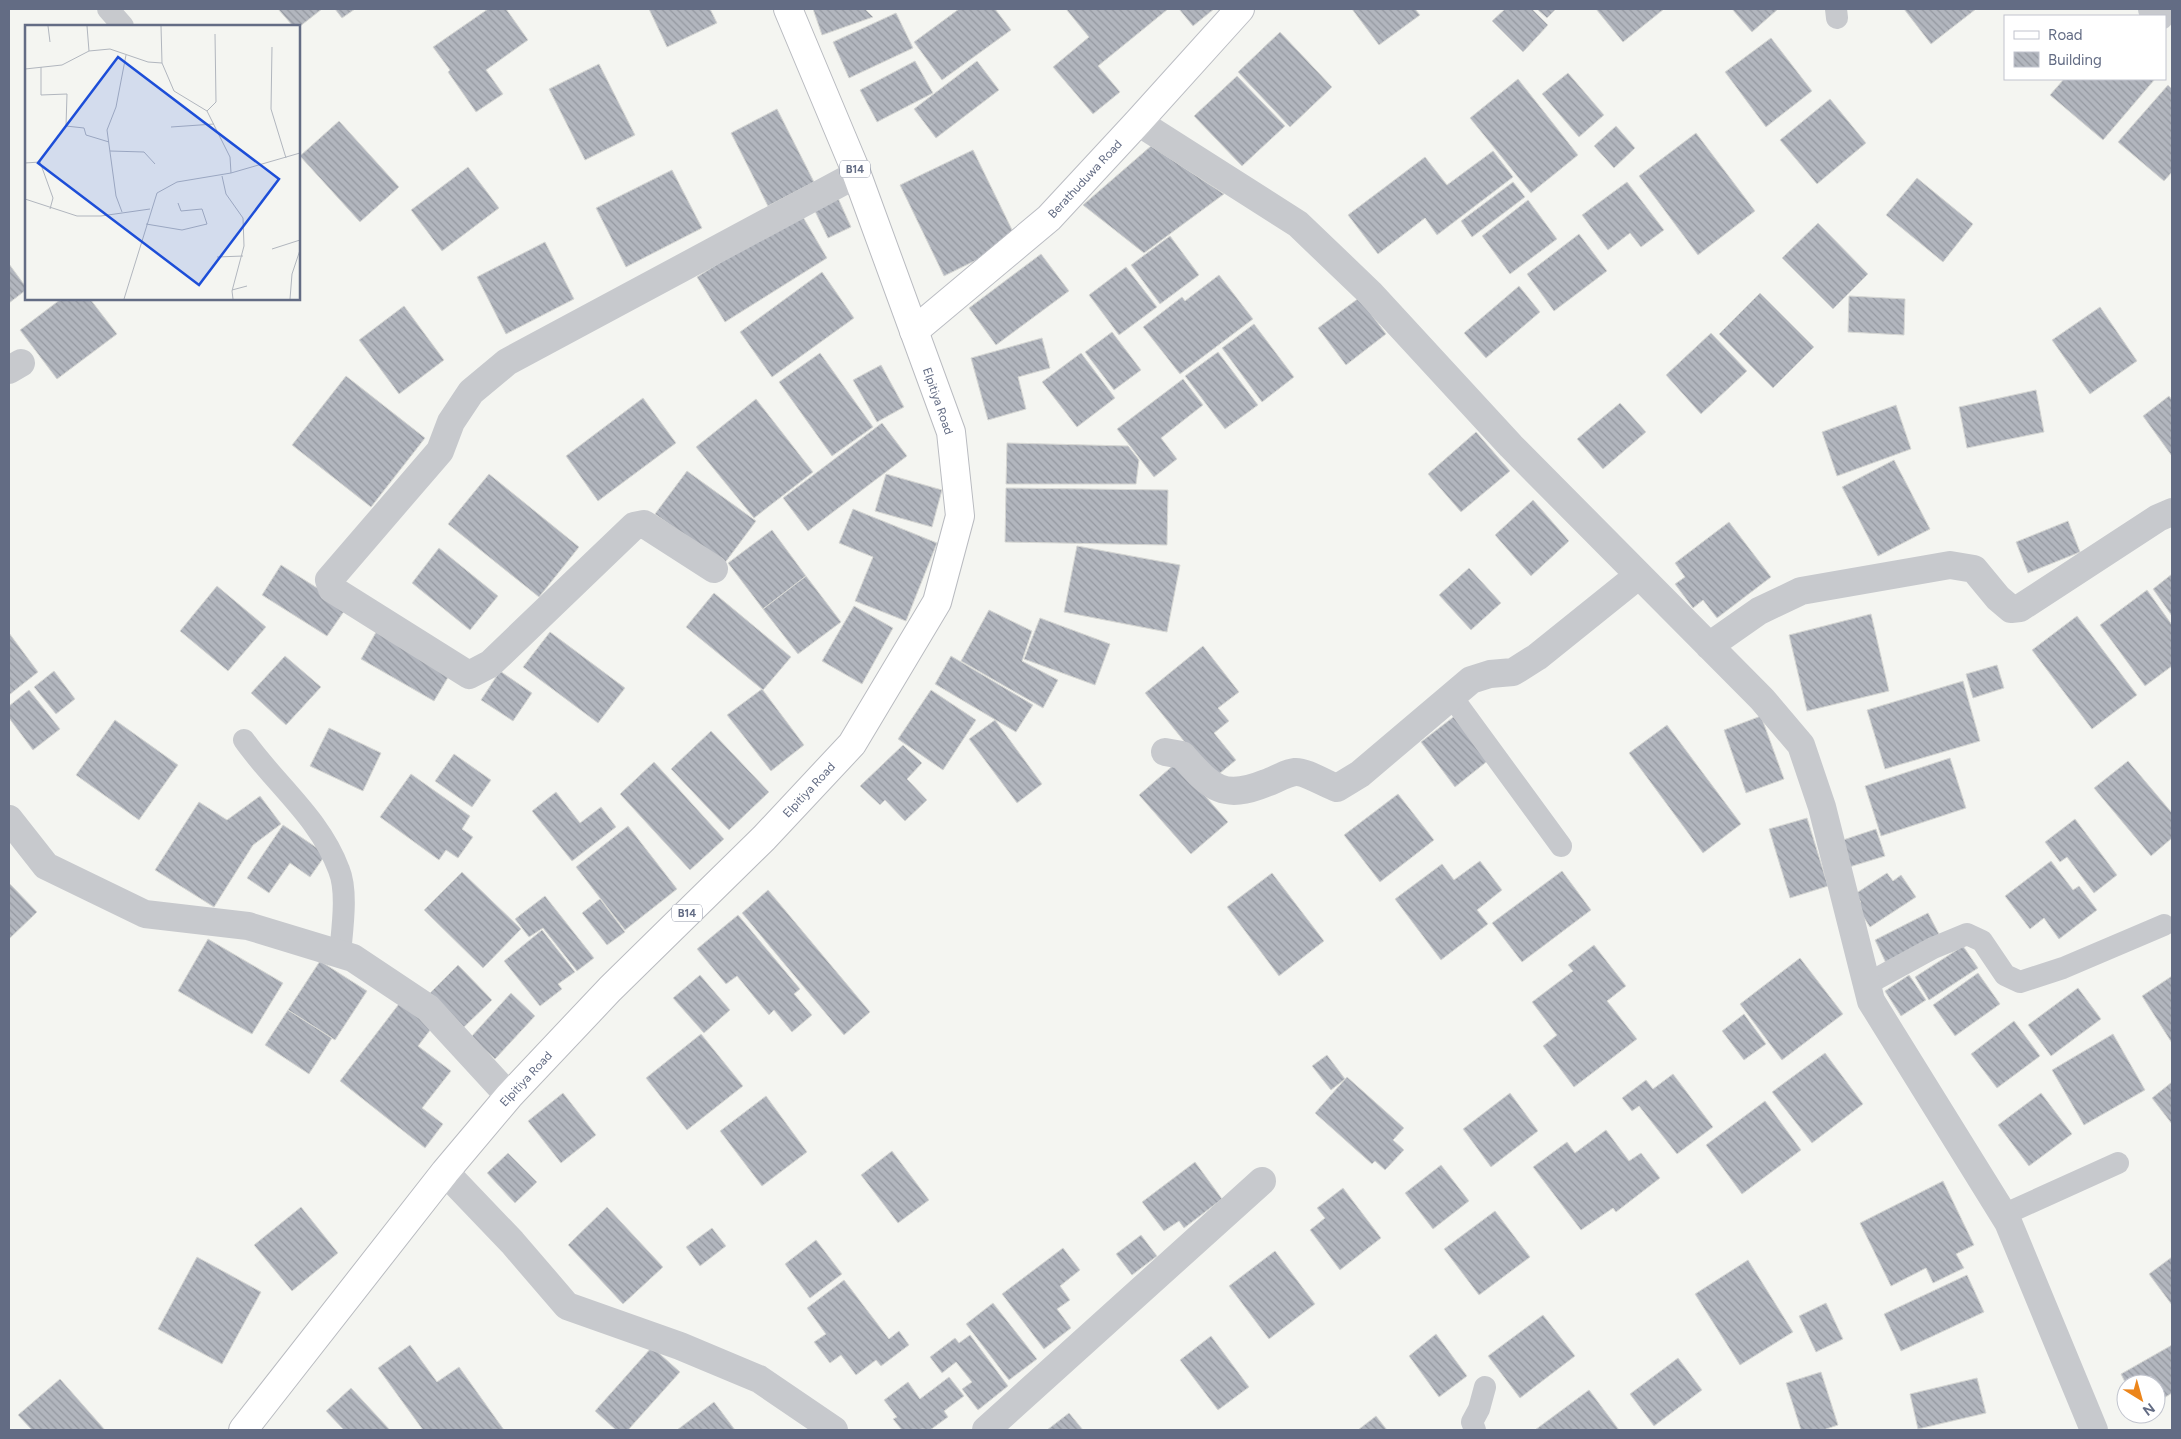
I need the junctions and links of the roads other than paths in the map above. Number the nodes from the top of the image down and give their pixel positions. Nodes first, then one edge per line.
1 (108, 9) edge
2 (788, 9) edge
3 (1240, 9) edge
4 (122, 25) edge
5 (1138, 122) junction
6 (857, 174) junction
7 (914, 332) junction
8 (2172, 512) edge
9 (714, 570) dead end
10 (1639, 575) junction
11 (1709, 646) junction
12 (1452, 697) junction
13 (244, 740) dead end
14 (1165, 752) dead end
15 (9, 819) edge
16 (1561, 846) dead end
17 (2164, 925) dead end
18 (340, 954) junction
19 (1867, 984) junction
20 (509, 1096) junction
21 (2118, 1163) dead end
22 (445, 1172) junction
23 (1262, 1181) dead end
24 (2003, 1215) junction
25 (1485, 1387) dead end
26 (243, 1430) edge
27 (834, 1430) edge
28 (986, 1430) edge
29 (1474, 1430) edge
30 (2094, 1430) edge

1 - 4 lane
2 - 6 main road, Elpitiya Road / B14
3 - 5 main road, Berathuduwa Road
5 - 7 main road, Berathuduwa Road
5 - 10 street
6 - 7 main road, Elpitiya Road / B14
6 - 9 street
7 - 20 main road, Elpitiya Road / B14
8 - 11 street
10 - 11 street
10 - 12 street
11 - 19 street
12 - 14 street
12 - 16 lane
13 - 18 lane
15 - 18 street
17 - 19 lane
18 - 20 street
19 - 24 street
20 - 22 main road, Elpitiya Road / B14
21 - 24 lane
22 - 26 main road, Elpitiya Road / B14
22 - 27 street
23 - 28 street
24 - 30 street
25 - 29 lane

